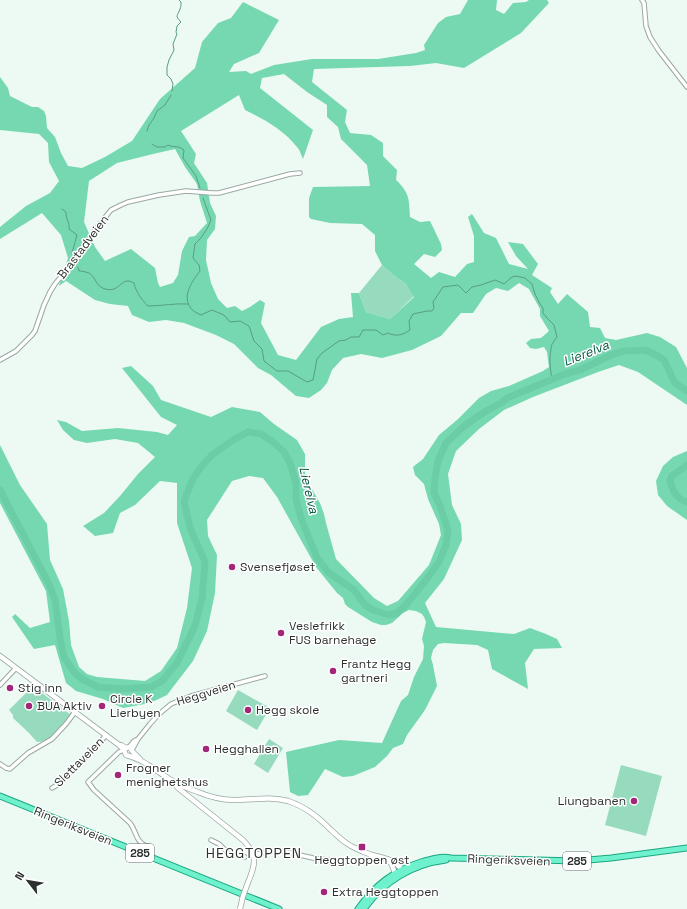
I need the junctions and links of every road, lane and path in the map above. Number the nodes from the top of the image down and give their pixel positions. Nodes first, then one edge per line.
1 (642, 0) edge
2 (687, 87) edge
3 (300, 173) dead end
4 (0, 360) edge
5 (1, 658) edge
6 (16, 668) junction
7 (265, 676) dead end
8 (0, 685) edge
9 (75, 712) junction
10 (106, 735) junction
11 (128, 751) junction
12 (0, 764) edge
13 (171, 780) junction
14 (52, 788) dead end
15 (0, 796) edge
16 (211, 840) dead end
17 (148, 846) dead end
18 (687, 848) edge
19 (253, 855) junction
20 (372, 855) junction
21 (245, 857) dead end
22 (451, 858) junction
23 (386, 859) junction
24 (401, 870) junction
25 (397, 874) junction
26 (240, 909) edge
27 (279, 909) edge
28 (358, 909) edge
29 (364, 909) edge

1 - 2 street
3 - 4 street, Brastadveien
5 - 6 street
6 - 8 street
6 - 9 street
7 - 11 street, Heggveien
9 - 10 street
9 - 12 street
10 - 11 street
10 - 14 street, Slettaveien
11 - 13 street
11 - 17 street
13 - 19 street
13 - 20 street
15 - 27 main road, Ringeriksveien / 285
16 - 21 street
18 - 22 main road, Ringeriksveien / 285
19 - 20 street
19 - 26 street, bridge
20 - 23 street
22 - 24 main road, Ringeriksveien / 285
22 - 25 main road, Ringeriksveien / 285
23 - 24 street
23 - 25 street
24 - 25 main road, Ringeriksveien / 285
25 - 28 main road, Ringeriksveien / 285
25 - 29 main road, Ringeriksveien / 285

